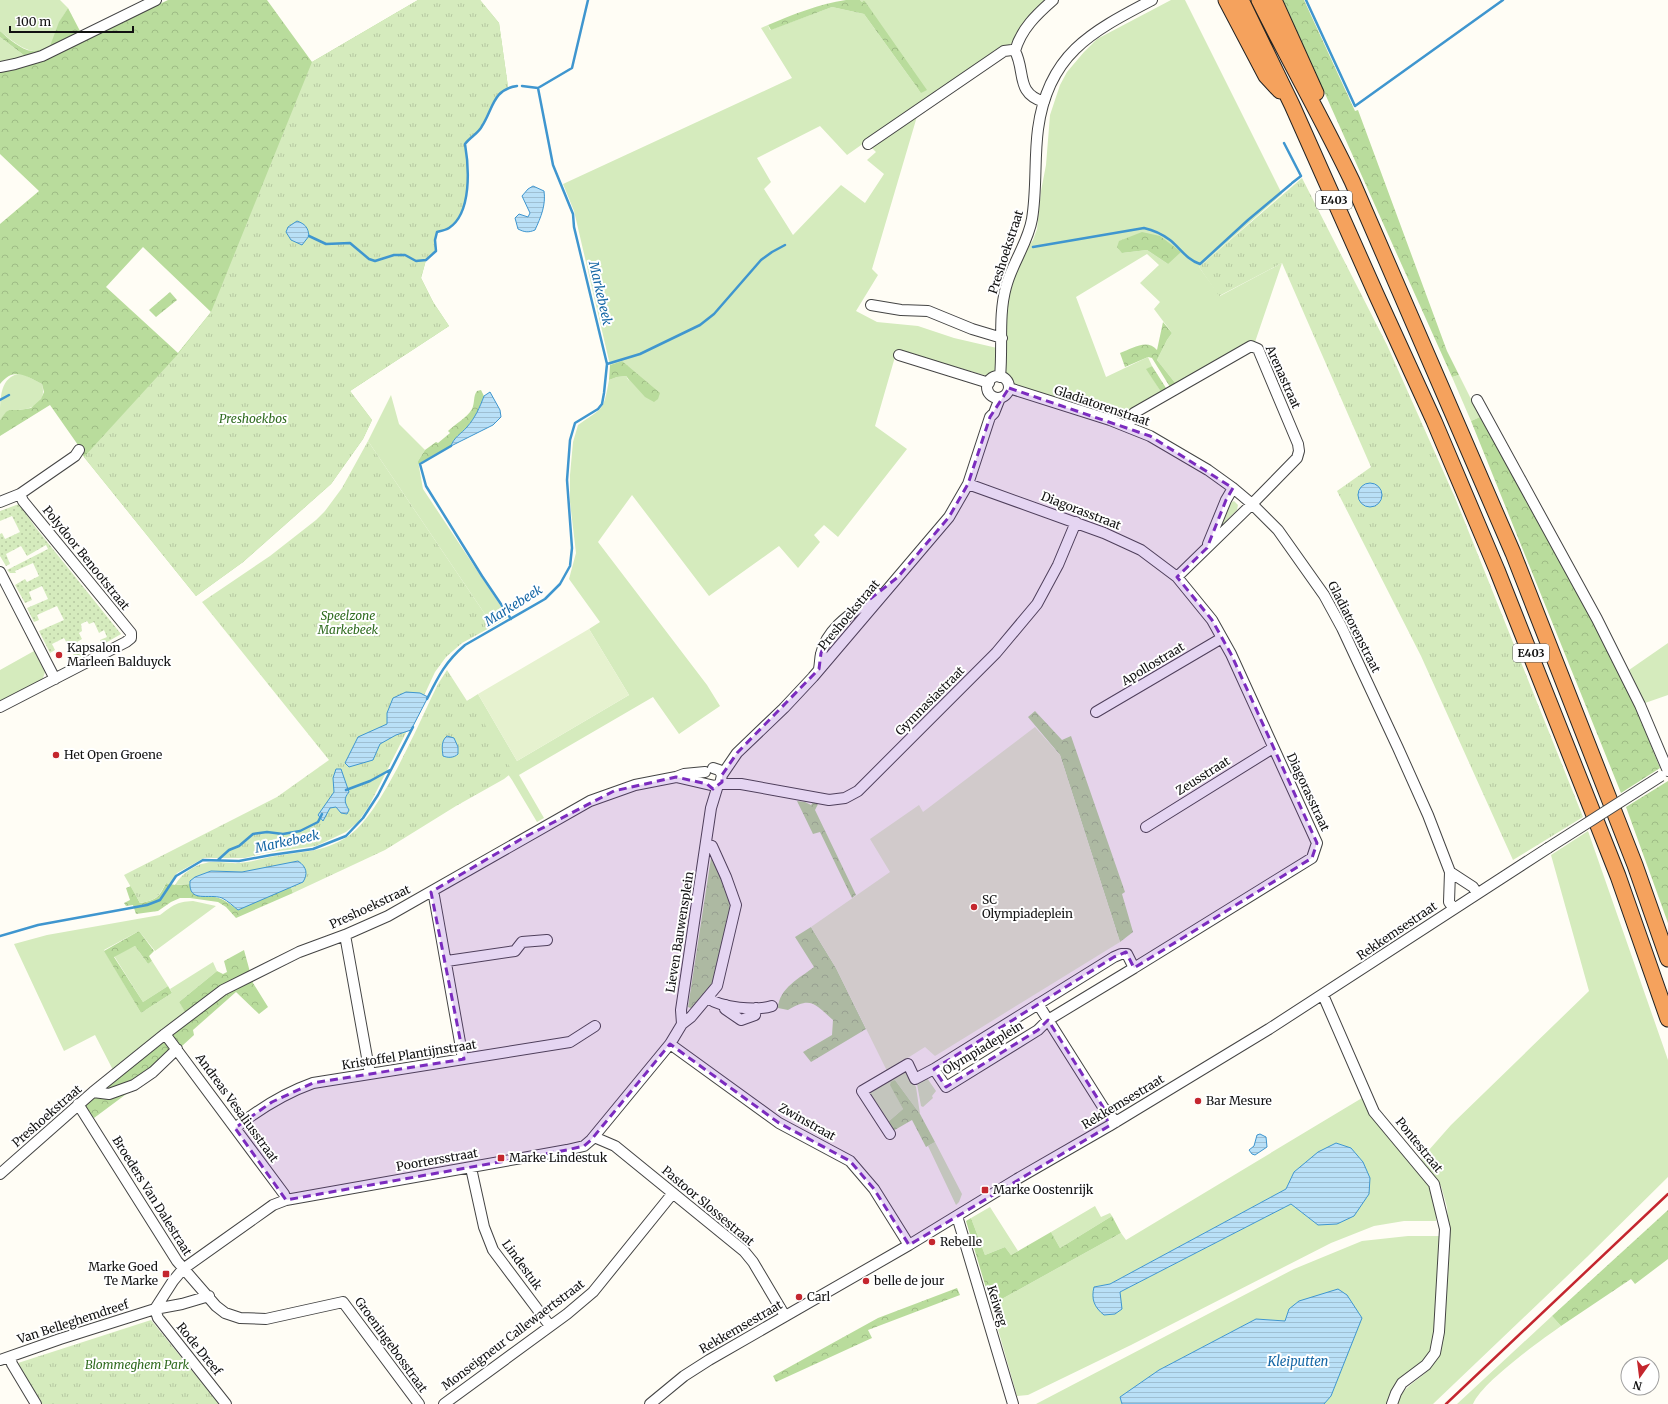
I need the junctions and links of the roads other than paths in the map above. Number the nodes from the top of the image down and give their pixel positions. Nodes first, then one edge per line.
1 (156, 0) edge
2 (1054, 0) edge
3 (1152, 0) edge
4 (1226, 0) edge
5 (1241, 0) edge
6 (1259, 0) edge
7 (1274, 0) edge
8 (1015, 51) junction
9 (0, 67) edge
10 (1044, 102) junction
11 (1292, 105) junction
12 (868, 144) dead end
13 (1335, 145) junction
14 (871, 305) dead end
15 (1002, 338) junction
16 (899, 355) dead end
17 (1000, 377) junction
18 (989, 383) junction
19 (1009, 388) junction
20 (995, 397) junction
21 (1476, 400) dead end
22 (1128, 427) junction
23 (79, 450) dead end
24 (968, 484) junction
25 (1234, 488) junction
26 (20, 494) junction
27 (0, 502) edge
28 (1252, 504) junction
29 (1076, 522) junction
30 (1207, 548) junction
31 (0, 572) edge
32 (898, 577) junction
33 (1177, 577) junction
34 (1222, 638) junction
35 (819, 669) junction
36 (55, 679) junction
37 (0, 707) edge
38 (1096, 712) dead end
39 (1274, 748) junction
40 (737, 753) junction
41 (710, 770) junction
42 (1666, 773) edge
43 (676, 778) junction
44 (716, 781) junction
45 (1146, 827) dead end
46 (707, 845) junction
47 (1450, 872) junction
48 (432, 892) junction
49 (1477, 893) junction
50 (1454, 909) junction
51 (345, 935) junction
52 (547, 940) dead end
53 (1668, 959) edge
54 (447, 961) junction
55 (1134, 968) junction
56 (1323, 995) junction
57 (708, 998) junction
58 (1038, 1004) junction
59 (772, 1006) dead end
60 (1668, 1019) edge
61 (1048, 1020) junction
62 (682, 1024) junction
63 (595, 1026) dead end
64 (165, 1034) junction
65 (670, 1044) junction
66 (177, 1049) junction
67 (463, 1059) junction
68 (934, 1069) junction
69 (370, 1074) junction
70 (92, 1092) junction
71 (78, 1104) junction
72 (1113, 1124) junction
73 (235, 1128) junction
74 (890, 1134) dead end
75 (594, 1137) junction
76 (471, 1168) junction
77 (0, 1174) edge
78 (673, 1193) junction
79 (286, 1200) junction
80 (957, 1216) junction
81 (909, 1245) junction
82 (183, 1269) junction
83 (209, 1296) junction
84 (155, 1309) junction
85 (785, 1316) junction
86 (550, 1326) junction
87 (5, 1358) edge
88 (36, 1404) edge
89 (226, 1404) edge
90 (419, 1404) edge
91 (444, 1404) edge
92 (650, 1404) edge
93 (1013, 1404) edge
94 (1392, 1404) edge

1 - 9 street
2 - 8 street
3 - 10 street, Preshoekstraat
4 - 11 highway
5 - 11 highway, E403
6 - 13 highway, E403
7 - 13 highway
8 - 10 street
8 - 12 street
10 - 15 street, Preshoekstraat
11 - 60 highway, E403
13 - 53 highway, E403
14 - 15 street
15 - 17 street, Preshoekstraat
16 - 18 street
17 - 18 street
17 - 19 street
18 - 20 street
19 - 20 street
19 - 22 street, Gladiatorenstraat
20 - 24 street, Preshoekstraat
21 - 42 street
22 - 25 street, Gladiatorenstraat
22 - 28 street, Arenastraat
23 - 26 street
24 - 29 street, Diagorasstraat
24 - 32 street, Preshoekstraat
25 - 28 street, Gladiatorenstraat
25 - 30 street
26 - 27 street
26 - 36 street, Polydoor Benootstraat
28 - 30 street
28 - 47 street, Gladiatorenstraat
29 - 33 street, Diagorasstraat
29 - 44 street, Gymnasiastraat
30 - 33 street
31 - 36 street
32 - 35 street, Preshoekstraat
32 - 35 street, Preshoekstraat
33 - 34 street, Diagorasstraat
34 - 38 street, Apollostraat
34 - 39 street, Diagorasstraat
35 - 40 street, Preshoekstraat
36 - 37 street
39 - 45 street, Zeusstraat
39 - 55 street, Diagorasstraat
40 - 41 street, Preshoekstraat
40 - 44 street, Preshoekstraat
41 - 43 street, Preshoekstraat
41 - 44 street
41 - 44 street, Lieven Bauwensplein
42 - 49 street, Rekkemsestraat, bridge
43 - 44 street, Preshoekstraat
43 - 48 street, Preshoekstraat
44 - 46 street, Lieven Bauwensplein
46 - 57 street
46 - 62 street, Lieven Bauwensplein
47 - 49 street
47 - 50 street, Gladiatorenstraat
48 - 51 street, Preshoekstraat
48 - 54 street
49 - 50 street, Rekkemsestraat
50 - 56 street, Rekkemsestraat
51 - 64 street, Preshoekstraat
51 - 69 street
52 - 54 street
54 - 67 street
55 - 58 street, Olympiadeplein
55 - 61 street, Olympiadeplein
56 - 72 street, Rekkemsestraat
56 - 94 street, Pontestraat
57 - 59 street
57 - 62 street
58 - 61 street
58 - 68 street, Olympiadeplein
61 - 68 street, Olympiadeplein
61 - 72 street
62 - 65 street
63 - 67 street, Kristoffel Plantijnstraat
64 - 66 street, Andreas Vesaliusstraat
64 - 70 street, Preshoekstraat
65 - 75 street, Poortersstraat
65 - 81 street, Zwinstraat
66 - 70 street, Preshoekstraat
66 - 73 street, Andreas Vesaliusstraat
67 - 69 street, Kristoffel Plantijnstraat
68 - 74 street, Olympiadeplein
69 - 73 street, Kristoffel Plantijnstraat
70 - 71 street, Preshoekstraat
71 - 77 street, Preshoekstraat
71 - 82 street, Broeders Van Dalestraat
72 - 80 street, Rekkemsestraat
73 - 79 street, Andreas Vesaliusstraat
75 - 76 street, Poortersstraat
75 - 78 street, Pastoor Slossestraat
76 - 79 street, Poortersstraat
76 - 86 street, Lindestuk
78 - 85 street, Pastoor Slossestraat
78 - 86 street, Monseigneur Callewaertstraat
79 - 82 street, Poortersstraat
80 - 81 street, Rekkemsestraat
80 - 93 street, Keiweg
81 - 85 street, Rekkemsestraat
82 - 83 street, Broeders Van Dalestraat
82 - 84 street
83 - 84 street, Van Belleghemdreef
83 - 90 street, Groeningebosstraat
84 - 87 street, Van Belleghemdreef
84 - 89 street, Rode Dreef
85 - 92 street, Rekkemsestraat
86 - 91 street, Monseigneur Callewaertstraat
87 - 88 street

